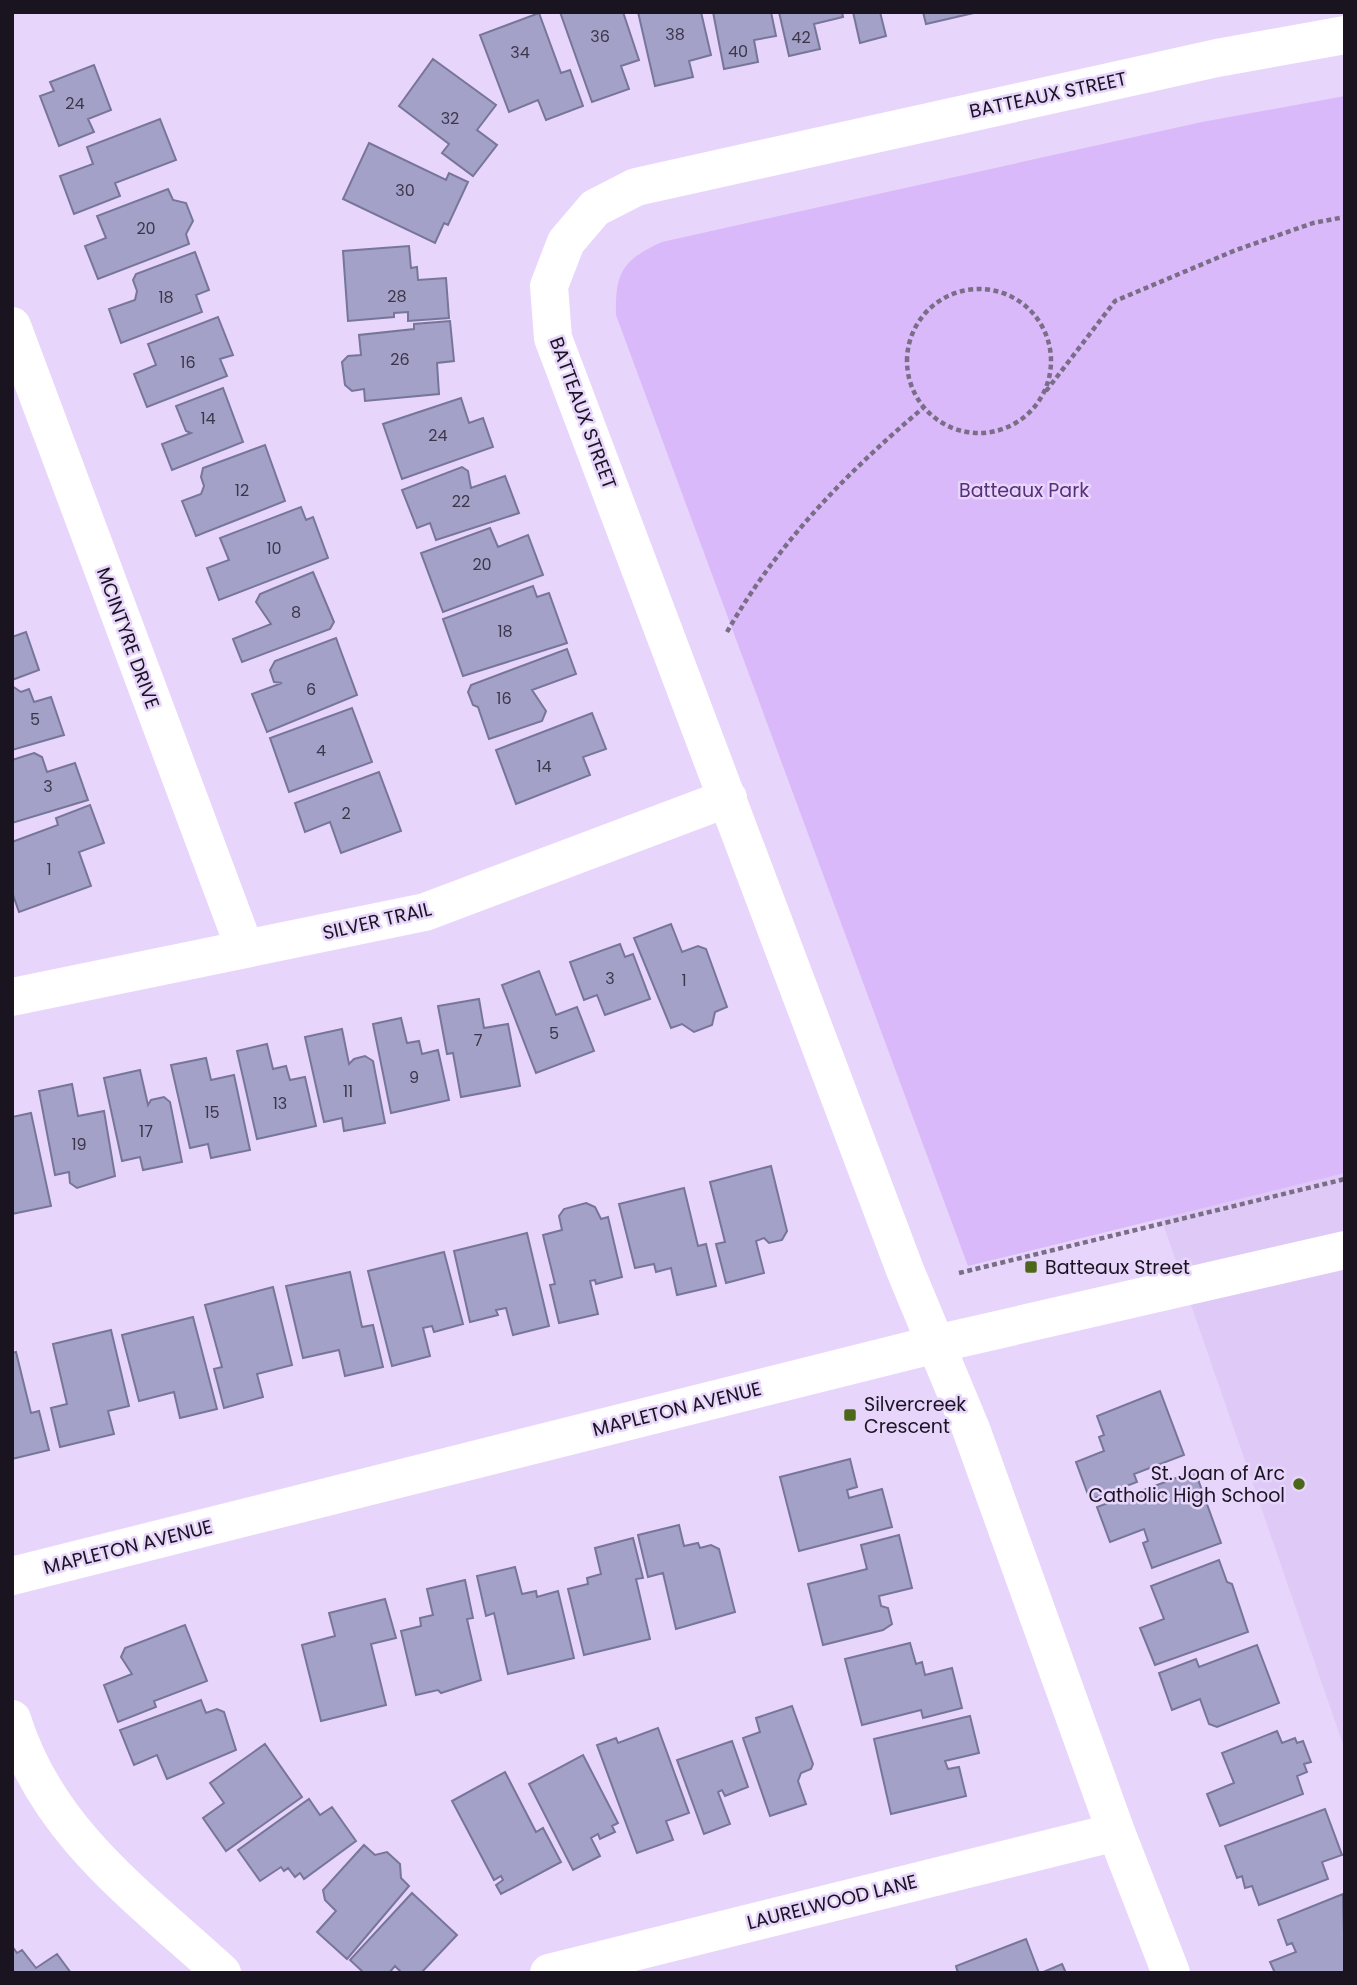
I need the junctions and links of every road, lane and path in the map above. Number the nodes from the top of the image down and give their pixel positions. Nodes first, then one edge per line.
1 (1345, 35) edge
2 (1345, 217) edge
3 (12, 326) edge
4 (1044, 395) junction
5 (923, 408) junction
6 (727, 632) dead end
7 (728, 798) junction
8 (245, 949) junction
9 (12, 997) edge
10 (1345, 1179) edge
11 (1345, 1251) edge
12 (959, 1273) dead end
13 (936, 1344) junction
14 (12, 1576) edge
15 (12, 1719) edge
16 (1116, 1832) junction
17 (222, 1973) edge
18 (549, 1973) edge
19 (1171, 1973) edge

1 - 7 street, BATTEAUX STREET
2 - 4 path
3 - 8 street, MCINTYRE DRIVE
4 - 5 path
4 - 5 path
5 - 6 path
7 - 8 street, SILVER TRAIL
7 - 13 street, BATTEAUX STREET
8 - 9 street, SILVER TRAIL
10 - 12 path
11 - 13 street, MAPLETON AVENUE
13 - 14 street, MAPLETON AVENUE
13 - 16 street
15 - 17 street
16 - 18 street, LAURELWOOD LANE
16 - 19 street

